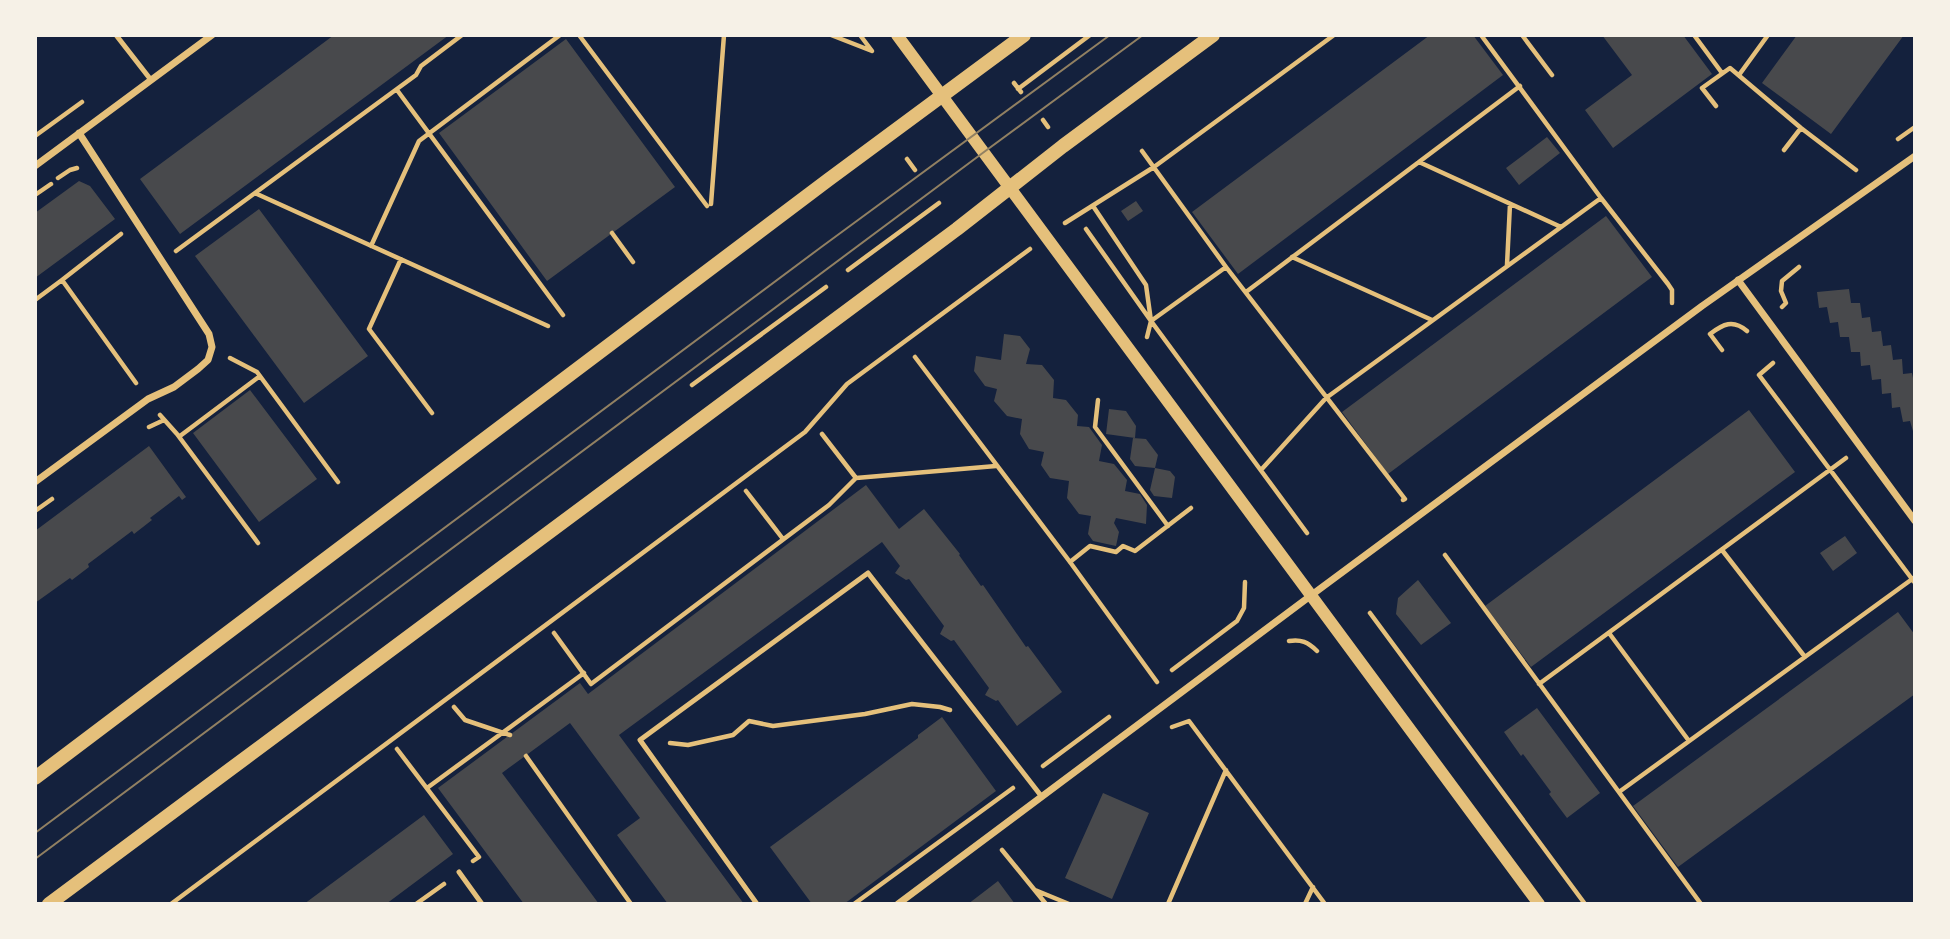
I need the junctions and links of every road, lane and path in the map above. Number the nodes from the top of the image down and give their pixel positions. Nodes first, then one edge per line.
1 (116, 35) edge
2 (212, 35) edge
3 (462, 35) edge
4 (560, 35) edge
5 (579, 35) edge
6 (724, 35) edge
7 (831, 35) edge
8 (860, 35) edge
9 (897, 35) edge
10 (1024, 35) edge
11 (1090, 35) edge
12 (1213, 35) edge
13 (1334, 35) edge
14 (1481, 35) edge
15 (1522, 35) edge
16 (1694, 35) edge
17 (1704, 35) edge
18 (1768, 35) edge
19 (1701, 44) junction
20 (429, 50) dead end
21 (434, 56) junction
22 (1723, 73) junction
23 (1552, 75) dead end
24 (1739, 75) junction
25 (151, 80) junction
26 (1014, 83) dead end
27 (1520, 86) junction
28 (397, 90) junction
29 (941, 95) junction
30 (1716, 106) dead end
31 (1042, 120) dead end
32 (1048, 127) dead end
33 (1801, 128) junction
34 (79, 133) junction
35 (428, 134) junction
36 (1784, 150) dead end
37 (1142, 151) dead end
38 (1915, 156) edge
39 (907, 159) dead end
40 (1419, 161) junction
41 (84, 164) dead end
42 (35, 166) edge
43 (1154, 167) junction
44 (915, 170) dead end
45 (1856, 170) dead end
46 (1012, 188) junction
47 (36, 192) edge
48 (256, 193) junction
49 (1601, 198) junction
50 (1510, 204) junction
51 (1093, 206) junction
52 (944, 209) dead end
53 (1070, 220) dead end
54 (136, 222) junction
55 (1562, 227) junction
56 (1086, 229) dead end
57 (612, 233) dead end
58 (169, 242) dead end
59 (371, 246) junction
60 (1026, 253) dead end
61 (1292, 257) junction
62 (401, 259) junction
63 (1806, 261) dead end
64 (633, 262) dead end
65 (1507, 266) junction
66 (1226, 267) junction
67 (848, 270) dead end
68 (62, 280) junction
69 (1738, 281) junction
70 (826, 287) dead end
71 (1246, 292) junction
72 (35, 300) edge
73 (1786, 303) dead end
74 (1671, 304) dead end
75 (562, 315) dead end
76 (1151, 321) junction
77 (1433, 321) junction
78 (548, 326) dead end
79 (1749, 332) dead end
80 (212, 347) junction
81 (1722, 350) dead end
82 (1789, 350) junction
83 (915, 357) dead end
84 (1143, 369) junction
85 (260, 376) junction
86 (692, 386) dead end
87 (1326, 398) junction
88 (148, 399) junction
89 (1098, 400) dead end
90 (432, 413) dead end
91 (822, 434) dead end
92 (180, 436) junction
93 (1861, 447) junction
94 (997, 466) junction
95 (1261, 470) junction
96 (1830, 470) junction
97 (856, 478) junction
98 (35, 482) edge
99 (338, 482) dead end
100 (746, 491) dead end
101 (1394, 507) dead end
102 (1191, 508) dead end
103 (1915, 521) edge
104 (1168, 526) junction
105 (1307, 533) dead end
106 (783, 539) junction
107 (258, 543) dead end
108 (1722, 550) junction
109 (1445, 555) dead end
110 (1070, 562) junction
111 (1914, 579) edge
112 (1245, 582) dead end
113 (1312, 594) junction
114 (1370, 613) dead end
115 (554, 633) dead end
116 (1609, 633) junction
117 (1289, 640) dead end
118 (1317, 651) dead end
119 (1805, 657) junction
120 (583, 673) junction
121 (1539, 684) junction
122 (454, 707) dead end
123 (1114, 714) dead end
124 (981, 719) junction
125 (1189, 721) dead end
126 (503, 732) junction
127 (510, 734) dead end
128 (640, 740) junction
129 (1689, 741) junction
130 (397, 749) dead end
131 (526, 756) dead end
132 (1226, 770) junction
133 (1027, 777) junction
134 (35, 778) edge
135 (427, 788) junction
136 (1619, 792) junction
137 (1042, 796) junction
138 (991, 836) junction
139 (459, 873) junction
140 (1312, 887) junction
141 (1034, 890) junction
142 (49, 904) edge
143 (172, 904) edge
144 (416, 904) edge
145 (482, 904) edge
146 (631, 904) edge
147 (757, 904) edge
148 (855, 904) edge
149 (898, 904) edge
150 (1046, 904) edge
151 (1069, 904) edge
152 (1168, 904) edge
153 (1305, 904) edge
154 (1325, 904) edge
155 (1539, 904) edge
156 (1585, 904) edge
157 (1701, 904) edge

1 - 25 lane
2 - 25 street
3 - 21 path
4 - 35 path
5 - 6 path
7 - 8 path
9 - 29 street
10 - 29 main road
11 - 26 path
12 - 46 main road
13 - 43 path
14 - 27 path
15 - 23 path
16 - 19 path
17 - 19 path
18 - 24 path
19 - 22 path
20 - 21 path
21 - 28 path
22 - 24 path
22 - 30 path
24 - 33 path
25 - 34 street
27 - 40 path
27 - 49 path
28 - 35 path
28 - 48 path
29 - 46 street
29 - 134 main road
31 - 32 path
33 - 36 path
33 - 45 path
34 - 42 street
34 - 54 street
35 - 59 path
35 - 75 path
37 - 43 path
38 - 69 street
39 - 44 path
40 - 50 path
40 - 61 path
41 - 47 path
43 - 51 path
43 - 66 path
46 - 84 street
46 - 142 main road
48 - 58 path
48 - 59 path
49 - 55 path
49 - 74 path
50 - 55 path
50 - 65 path
51 - 53 path
51 - 76 path
52 - 67 path
54 - 68 path
54 - 80 street
55 - 65 path
56 - 76 path
57 - 64 path
59 - 62 path
60 - 143 path
61 - 71 path
61 - 77 path
62 - 78 path
62 - 90 path
63 - 73 path
65 - 77 path
66 - 71 path
66 - 76 path
68 - 72 path
68 - 88 path
69 - 82 street
69 - 113 street
70 - 86 path
71 - 87 path
76 - 84 path
76 - 95 path
77 - 87 path
79 - 81 path
80 - 85 path
80 - 88 street
82 - 93 street
82 - 96 path
83 - 94 path
84 - 113 street
85 - 92 path
85 - 99 path
87 - 95 path
87 - 101 path
88 - 92 path
88 - 98 street
89 - 104 path
91 - 97 path
92 - 107 path
93 - 96 path
93 - 103 street
94 - 97 path
94 - 110 path
95 - 105 path
96 - 108 path
96 - 111 path
97 - 106 path
100 - 106 path
102 - 104 path
104 - 110 path
106 - 120 path
108 - 116 path
108 - 119 path
109 - 121 path
110 - 112 path
111 - 119 path
113 - 137 street
113 - 155 street
114 - 156 path
115 - 120 path
116 - 121 path
116 - 129 path
117 - 118 path
119 - 129 path
120 - 126 path
121 - 136 path
122 - 126 path
123 - 133 path
124 - 128 path
124 - 128 lane
124 - 133 lane
125 - 132 path
126 - 127 path
126 - 135 path
128 - 147 lane
129 - 136 path
130 - 135 path
131 - 146 path
132 - 140 path
132 - 152 path
133 - 137 lane
133 - 148 path
135 - 139 path
136 - 157 path
137 - 138 street
138 - 141 path
138 - 149 street
139 - 144 path
139 - 145 lane
140 - 153 path
140 - 154 path
141 - 150 path
141 - 151 path

